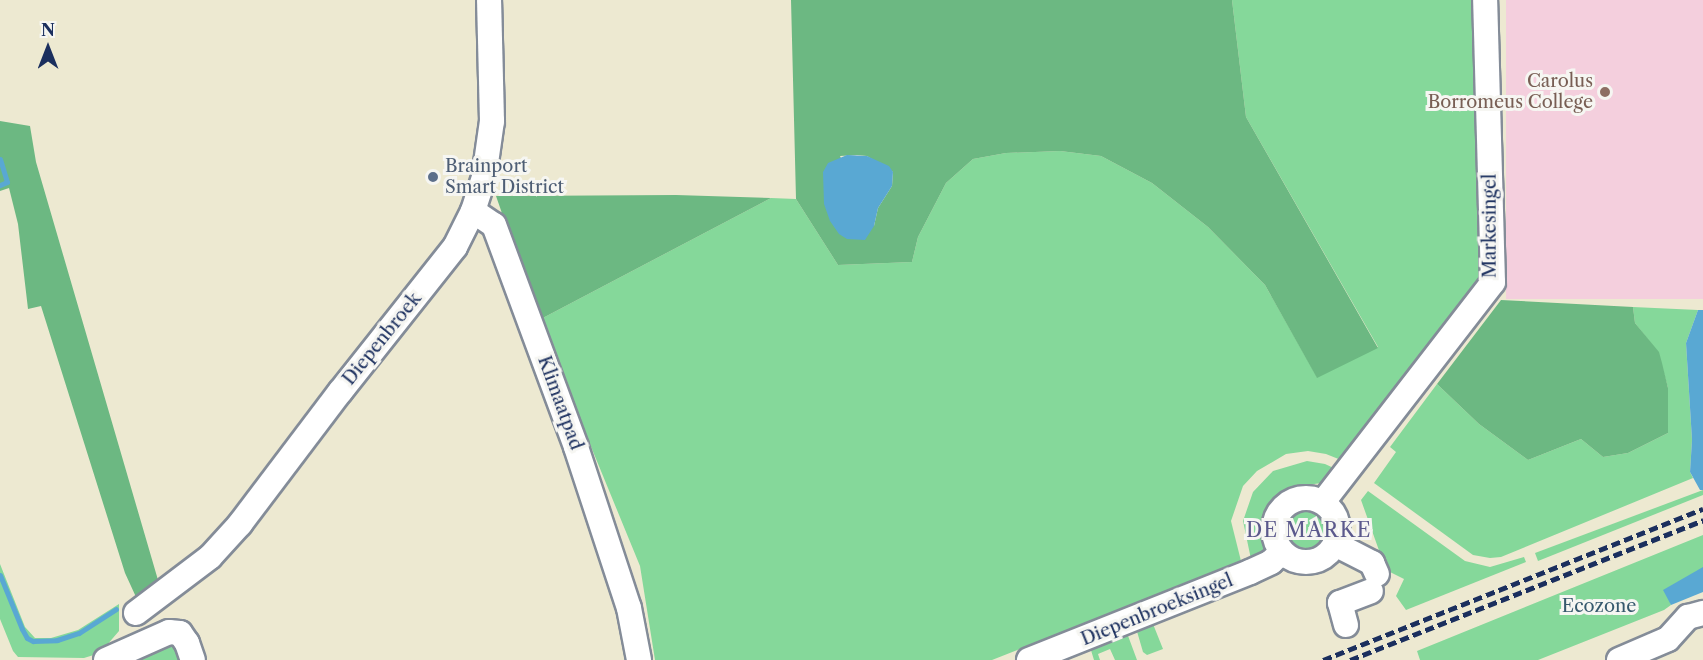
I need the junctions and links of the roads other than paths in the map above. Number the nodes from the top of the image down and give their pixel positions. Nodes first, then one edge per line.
1 (489, 0) edge
2 (1485, 0) edge
3 (473, 211) junction
4 (1323, 502) junction
5 (1335, 544) junction
6 (1282, 552) junction
7 (1703, 613) edge
8 (136, 614) dead end
9 (1346, 625) dead end
10 (106, 660) edge
11 (193, 660) edge
12 (639, 660) edge
13 (1029, 660) edge
14 (1619, 660) edge

1 - 3 street, Diepenbroek
2 - 4 street, Markesingel
3 - 8 street, Diepenbroek
3 - 12 street, Klimaatpad
4 - 5 street
4 - 6 street
5 - 6 street
5 - 9 street
6 - 13 street, Diepenbroeksingel
7 - 14 street
10 - 11 street

